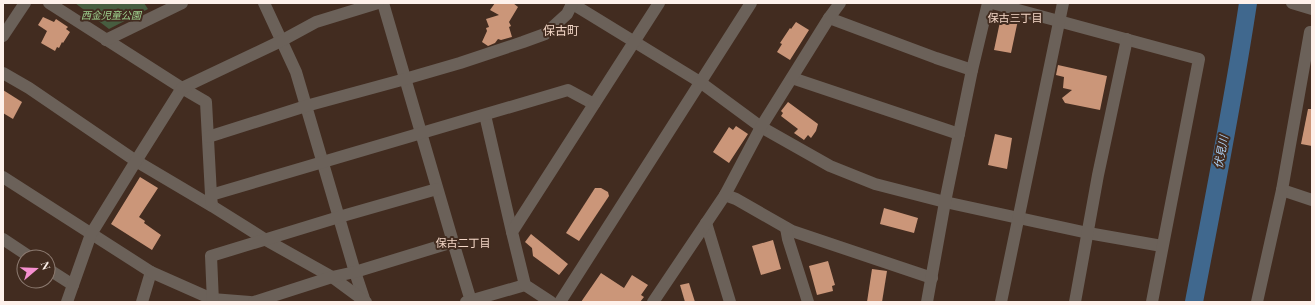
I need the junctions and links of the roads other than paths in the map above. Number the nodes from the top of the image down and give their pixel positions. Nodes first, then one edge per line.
1 (25, 3) edge
2 (49, 3) edge
3 (182, 3) edge
4 (264, 3) edge
5 (378, 3) edge
6 (383, 3) edge
7 (571, 3) edge
8 (659, 3) edge
9 (751, 3) edge
10 (840, 3) edge
11 (988, 3) edge
12 (992, 3) edge
13 (1063, 3) edge
14 (1292, 3) edge
15 (1309, 8) edge
16 (829, 18) junction
17 (1060, 20) junction
18 (1312, 33) edge
19 (3, 36) edge
20 (1127, 39) junction
21 (106, 40) junction
22 (281, 41) junction
23 (634, 42) junction
24 (972, 70) junction
25 (3, 73) edge
26 (792, 78) junction
27 (406, 79) junction
28 (700, 82) junction
29 (182, 88) junction
30 (594, 104) junction
31 (306, 106) junction
32 (485, 115) junction
33 (760, 127) junction
34 (421, 133) junction
35 (959, 134) junction
36 (208, 137) junction
37 (136, 161) junction
38 (322, 162) junction
39 (3, 177) edge
40 (437, 189) junction
41 (1282, 190) junction
42 (725, 195) junction
43 (1312, 200) edge
44 (212, 201) junction
45 (945, 202) junction
46 (339, 217) junction
47 (1019, 218) junction
48 (706, 223) junction
49 (786, 228) junction
50 (512, 232) junction
51 (1088, 233) junction
52 (91, 234) junction
53 (3, 239) edge
54 (266, 240) junction
55 (452, 242) junction
56 (1162, 246) junction
57 (18, 249) edge
58 (151, 272) junction
59 (355, 272) junction
60 (56, 274) edge
61 (332, 277) junction
62 (932, 278) junction
63 (73, 285) junction
64 (525, 285) junction
65 (212, 301) edge
66 (469, 301) edge
67 (68, 302) edge
68 (142, 302) edge
69 (250, 302) edge
70 (254, 302) edge
71 (365, 302) edge
72 (551, 302) edge
73 (560, 302) edge
74 (653, 302) edge
75 (730, 302) edge
76 (808, 302) edge
77 (927, 302) edge
78 (1001, 302) edge
79 (1075, 302) edge
80 (1152, 302) edge
81 (1257, 302) edge

1 - 19 street
2 - 21 street
3 - 21 street
4 - 22 street
5 - 22 street
6 - 27 street
7 - 23 street
7 - 27 street
8 - 23 street
9 - 28 street
10 - 16 street
11 - 24 street
12 - 17 street
13 - 17 street
14 - 15 street
16 - 24 street
16 - 26 street
17 - 20 street
17 - 47 street
18 - 41 street
20 - 51 street
20 - 56 street
21 - 29 street
22 - 29 street
22 - 31 street
23 - 28 street
23 - 30 street
24 - 35 street
25 - 37 street
26 - 33 street
26 - 35 street
27 - 31 street
27 - 34 street
28 - 33 street
28 - 73 street
29 - 36 street
29 - 37 street
30 - 32 street
30 - 50 street
31 - 36 street
31 - 38 street
32 - 34 street
32 - 50 street
33 - 42 street
33 - 45 street
34 - 38 street
34 - 40 street
35 - 45 street
36 - 44 street
37 - 44 street
37 - 52 street
38 - 44 street
38 - 46 street
39 - 52 street
40 - 46 street
40 - 55 street
41 - 43 street
41 - 81 street
42 - 48 street
42 - 49 street
44 - 54 street
45 - 47 street
45 - 62 street
46 - 54 street
46 - 59 street
47 - 51 street
47 - 78 street
48 - 74 street
48 - 75 street
49 - 62 street
49 - 76 street
50 - 64 street
51 - 56 street
51 - 79 street
52 - 58 street
52 - 63 street
53 - 57 street
54 - 61 street
54 - 65 street
55 - 59 street
55 - 66 street
56 - 80 street
58 - 65 street
58 - 68 street
59 - 61 street
59 - 71 street
60 - 63 street
61 - 70 street
61 - 71 street
62 - 77 street
63 - 67 street
64 - 66 street
64 - 72 street
65 - 69 street

